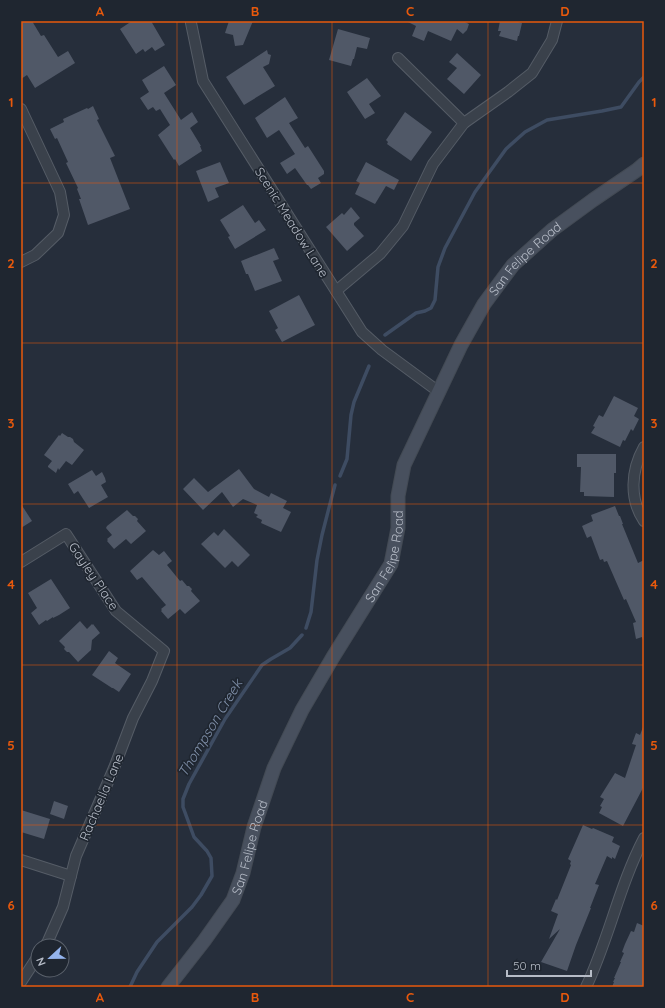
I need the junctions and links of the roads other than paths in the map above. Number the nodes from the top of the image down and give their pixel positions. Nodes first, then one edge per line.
1 (191, 21) edge
2 (557, 21) edge
3 (398, 58) dead end
4 (21, 109) edge
5 (464, 123) junction
6 (644, 164) edge
7 (21, 262) edge
8 (336, 291) junction
9 (438, 392) junction
10 (644, 447) edge
11 (644, 521) edge
12 (21, 562) edge
13 (164, 651) joint
14 (644, 838) edge
15 (21, 860) edge
16 (71, 876) junction
17 (49, 938) edge
18 (30, 968) edge
19 (21, 982) edge
20 (168, 987) edge
21 (586, 987) edge

1 - 8 street, Scenic Meadow Lane
2 - 5 street
3 - 5 street
4 - 7 street
5 - 8 street
6 - 9 street, San Felipe Road
8 - 9 street, Scenic Meadow Lane
9 - 20 street, San Felipe Road
10 - 11 street
12 - 13 street, Gayley Place
13 - 16 street, Rachaella Lane
14 - 21 street
15 - 16 street
16 - 17 street, Rachaella Lane
18 - 19 street

